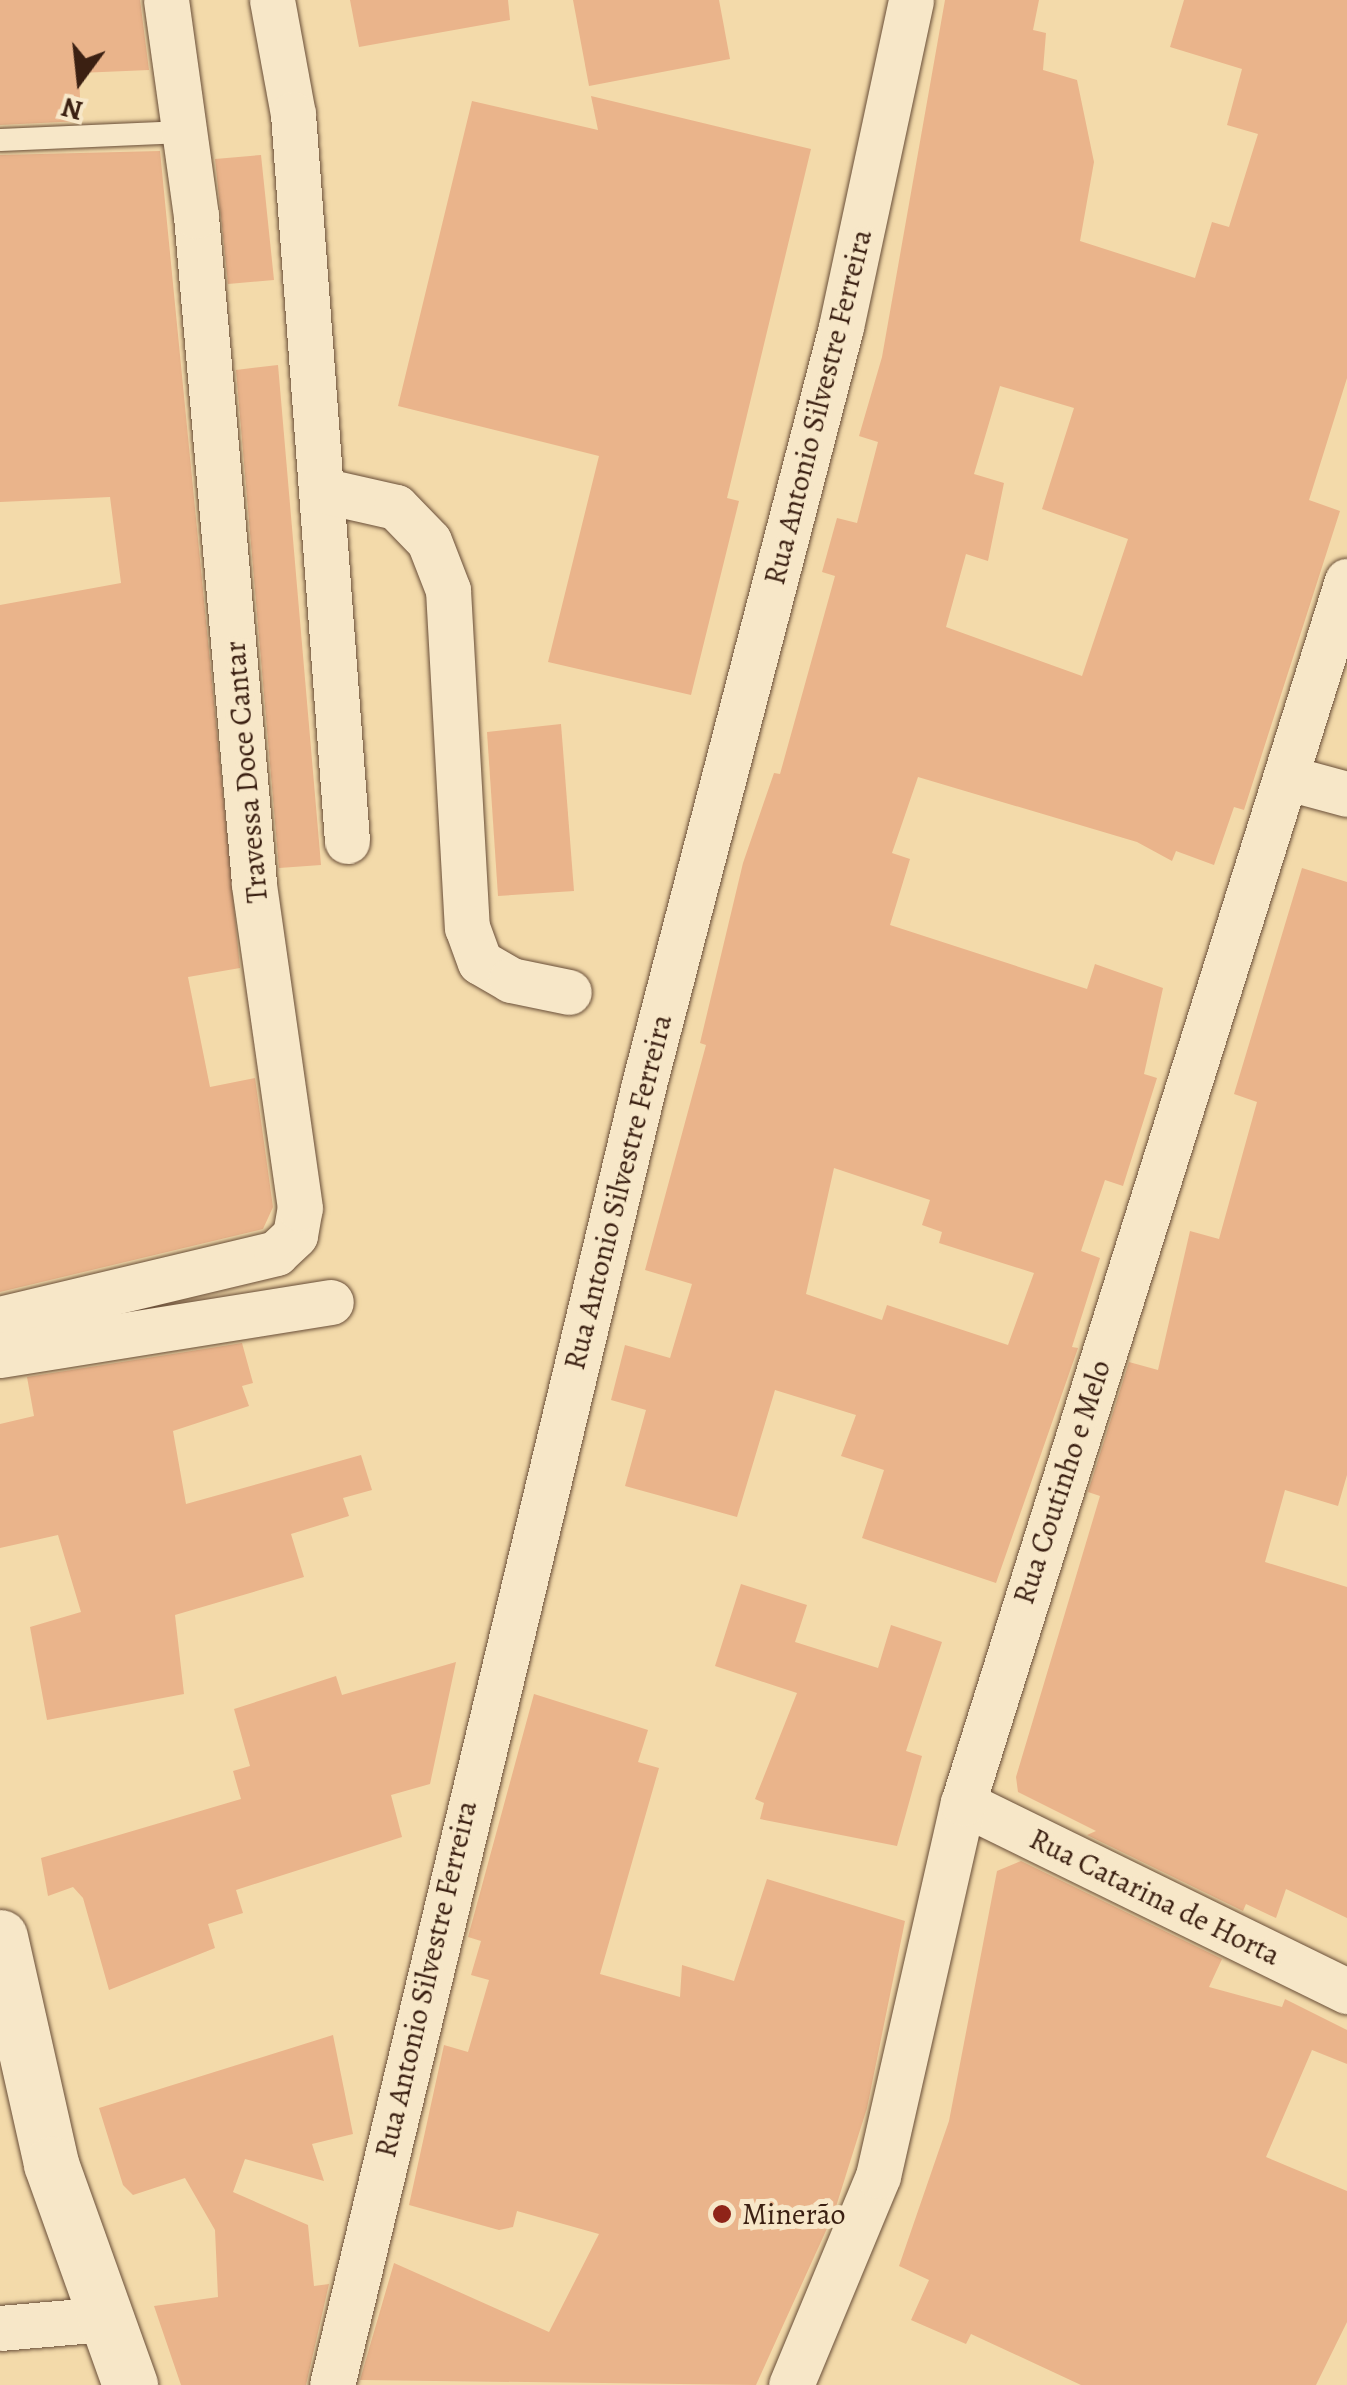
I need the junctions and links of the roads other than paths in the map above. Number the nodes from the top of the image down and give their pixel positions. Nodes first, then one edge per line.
1 (166, 0) edge
2 (272, 0) edge
3 (910, 0) edge
4 (184, 132) junction
5 (0, 140) edge
6 (321, 490) junction
7 (1347, 581) edge
8 (1288, 778) junction
9 (1347, 794) edge
10 (347, 841) dead end
11 (569, 992) dead end
12 (331, 1302) dead end
13 (0, 1319) edge
14 (0, 1355) edge
15 (963, 1804) junction
16 (0, 1937) edge
17 (1347, 1992) edge
18 (106, 2319) junction
19 (0, 2328) edge
20 (130, 2385) edge
21 (332, 2385) edge
22 (791, 2385) edge

1 - 4 street, Travessa Doce Cantar
2 - 6 street
3 - 21 street, Rua Antonio Silvestre Ferreira
4 - 5 lane
4 - 13 street, Travessa Doce Cantar
6 - 10 street
6 - 11 street
7 - 8 street, Rua Coutinho e Melo
8 - 9 street
8 - 15 street, Rua Coutinho e Melo
12 - 14 street
15 - 17 street, Rua Catarina de Horta
15 - 22 street, Rua Coutinho e Melo
16 - 18 street
18 - 19 street
18 - 20 street

